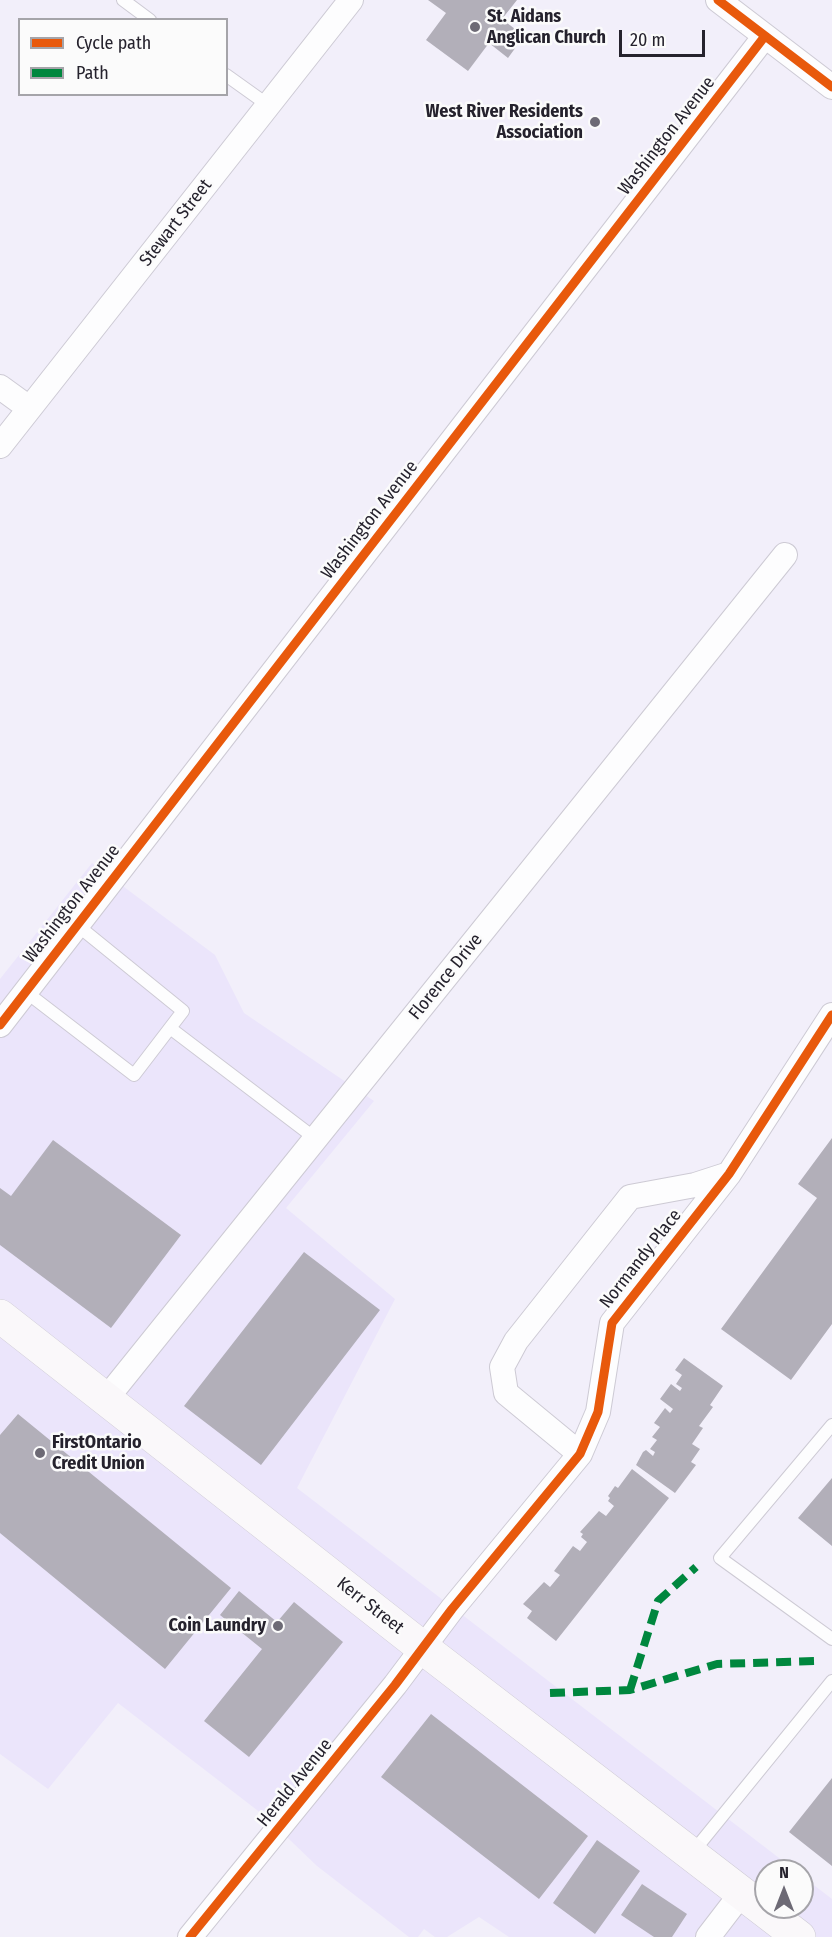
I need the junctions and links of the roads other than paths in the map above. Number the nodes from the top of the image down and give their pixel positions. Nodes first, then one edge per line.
1 (123, 0) edge
2 (351, 0) edge
3 (718, 0) edge
4 (147, 18) edge
5 (765, 36) junction
6 (228, 76) edge
7 (832, 87) edge
8 (268, 105) junction
9 (0, 387) edge
10 (29, 408) junction
11 (0, 446) edge
12 (785, 555) dead end
13 (77, 925) junction
14 (26, 992) junction
15 (832, 1015) edge
16 (0, 1024) edge
17 (170, 1028) junction
18 (316, 1139) junction
19 (729, 1174) junction
20 (0, 1316) edge
21 (106, 1399) junction
22 (832, 1425) edge
23 (580, 1454) junction
24 (832, 1638) edge
25 (423, 1648) junction
26 (832, 1681) edge
27 (692, 1854) junction
28 (741, 1894) junction
29 (190, 1937) edge
30 (708, 1937) edge
31 (799, 1937) edge

1 - 4 lane
2 - 8 street, Stewart Street
3 - 5 street
5 - 7 street
5 - 13 street, Washington Avenue
6 - 8 lane
8 - 10 street, Stewart Street
9 - 10 street
10 - 11 street, Stewart Street
12 - 18 street, Florence Drive
13 - 14 street, Washington Avenue
13 - 17 lane
14 - 16 street, Washington Avenue
14 - 17 lane
15 - 19 street, Normandy Place
17 - 18 lane
18 - 21 street, Florence Drive
19 - 23 street, Normandy Place
19 - 23 street, Normandy Place
20 - 21 main road, Kerr Street
21 - 25 main road, Kerr Street
22 - 24 lane
23 - 25 street, Normandy Place
25 - 27 main road, Kerr Street
25 - 29 street, Herald Avenue
26 - 27 lane
27 - 28 main road, Kerr Street
28 - 30 street
28 - 31 main road, Kerr Street

